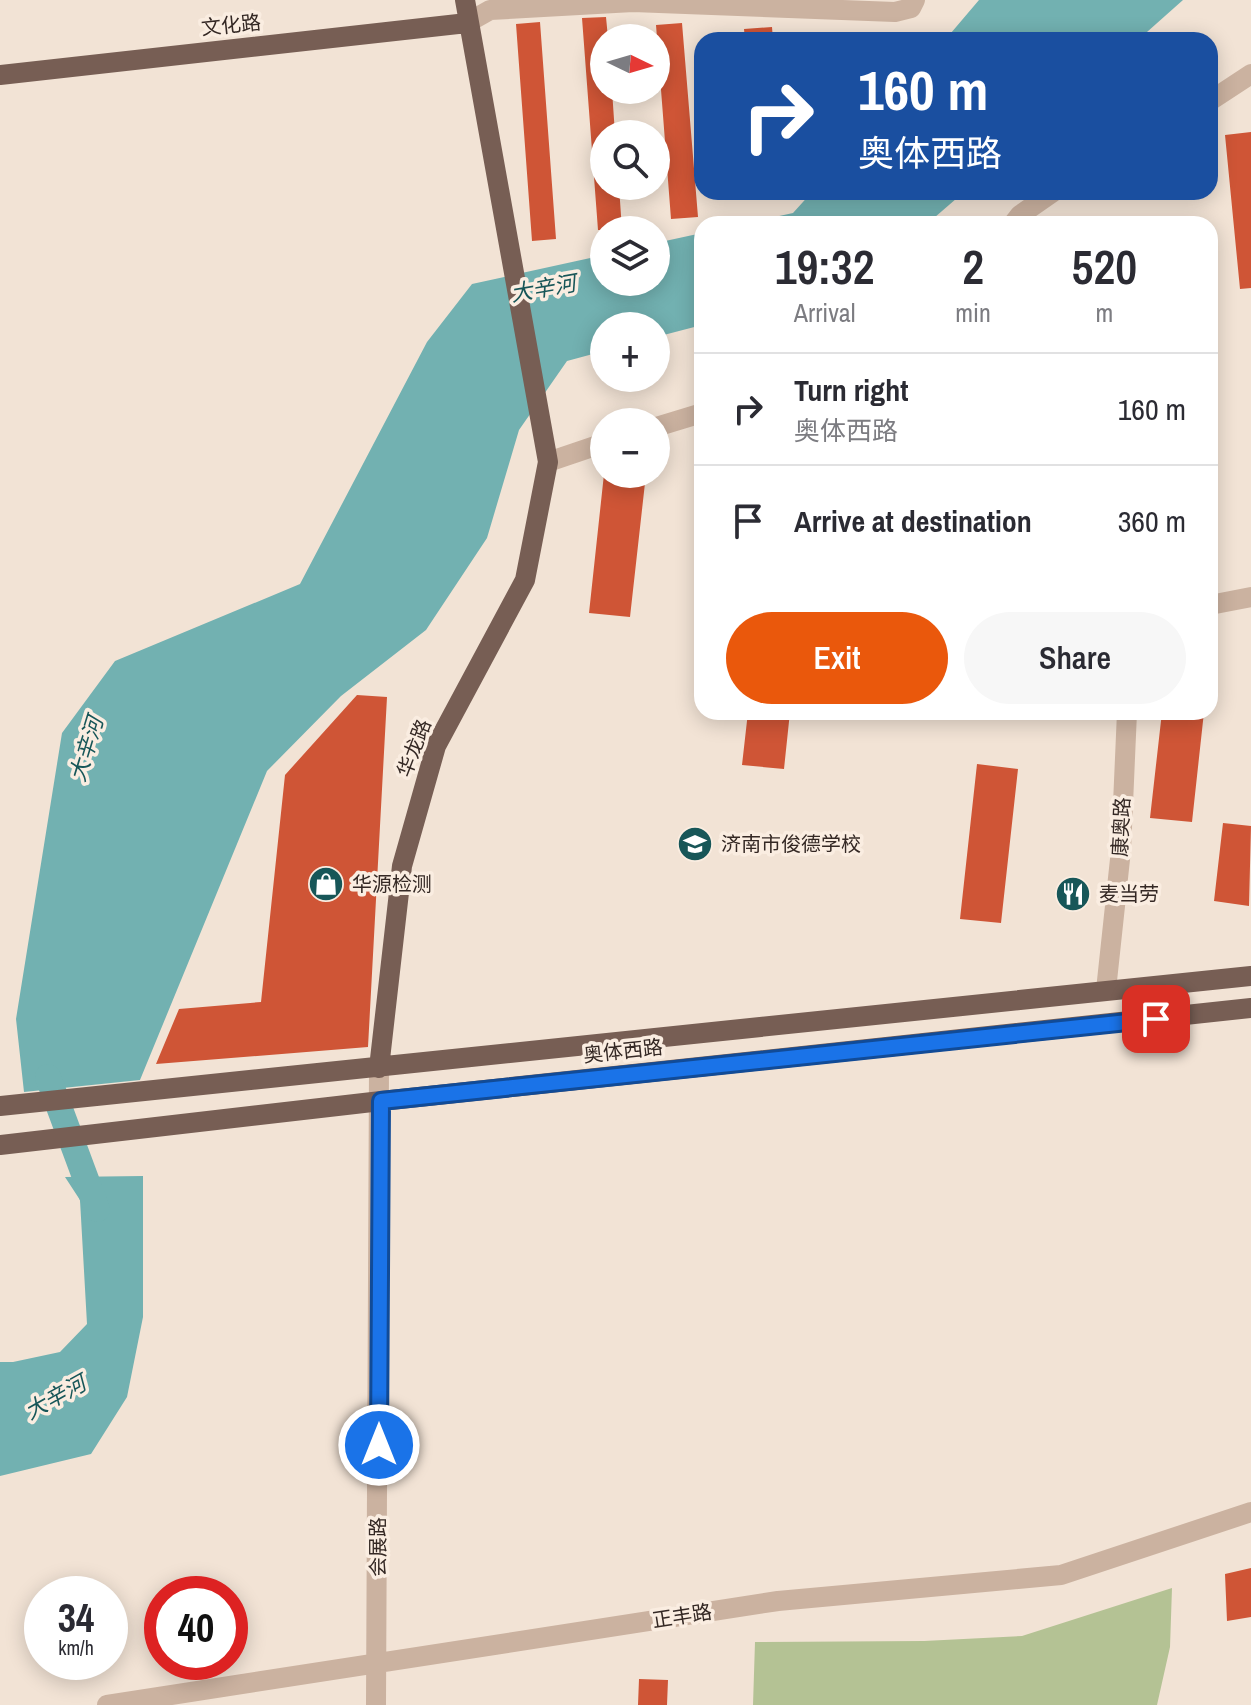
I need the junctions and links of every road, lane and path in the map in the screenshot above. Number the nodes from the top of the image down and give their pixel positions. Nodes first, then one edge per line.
1 (465, 0) edge
2 (915, 0) edge
3 (467, 23) junction
4 (1251, 74) edge
5 (0, 75) edge
6 (1218, 96) edge
7 (1042, 200) edge
8 (1019, 216) edge
9 (694, 415) edge
10 (670, 423) edge
11 (590, 448) edge
12 (548, 462) junction
13 (1251, 597) edge
14 (1218, 603) edge
15 (1127, 720) edge
16 (1251, 976) edge
17 (1106, 990) junction
18 (1251, 1008) edge
19 (379, 1068) junction
20 (381, 1101) junction
21 (0, 1106) edge
22 (0, 1145) edge
23 (1251, 1512) edge
24 (377, 1664) junction
25 (107, 1705) edge
26 (376, 1705) edge

1 - 3 main road
2 - 3 street
3 - 5 main road, 文化路
3 - 12 main road
4 - 6 street
7 - 8 street
9 - 10 street
11 - 12 street
12 - 19 main road, 华龙路
13 - 14 street
15 - 17 street, 康奥路
16 - 17 main road, 奥体西路
17 - 19 main road, 奥体西路
18 - 20 main road, 奥体西路
19 - 20 street, 会展路
19 - 21 main road, 奥体西路
20 - 22 main road, 奥体西路
20 - 24 street, 会展路
23 - 24 street, 正丰路
24 - 25 street, 正丰路
24 - 26 street, 会展路

